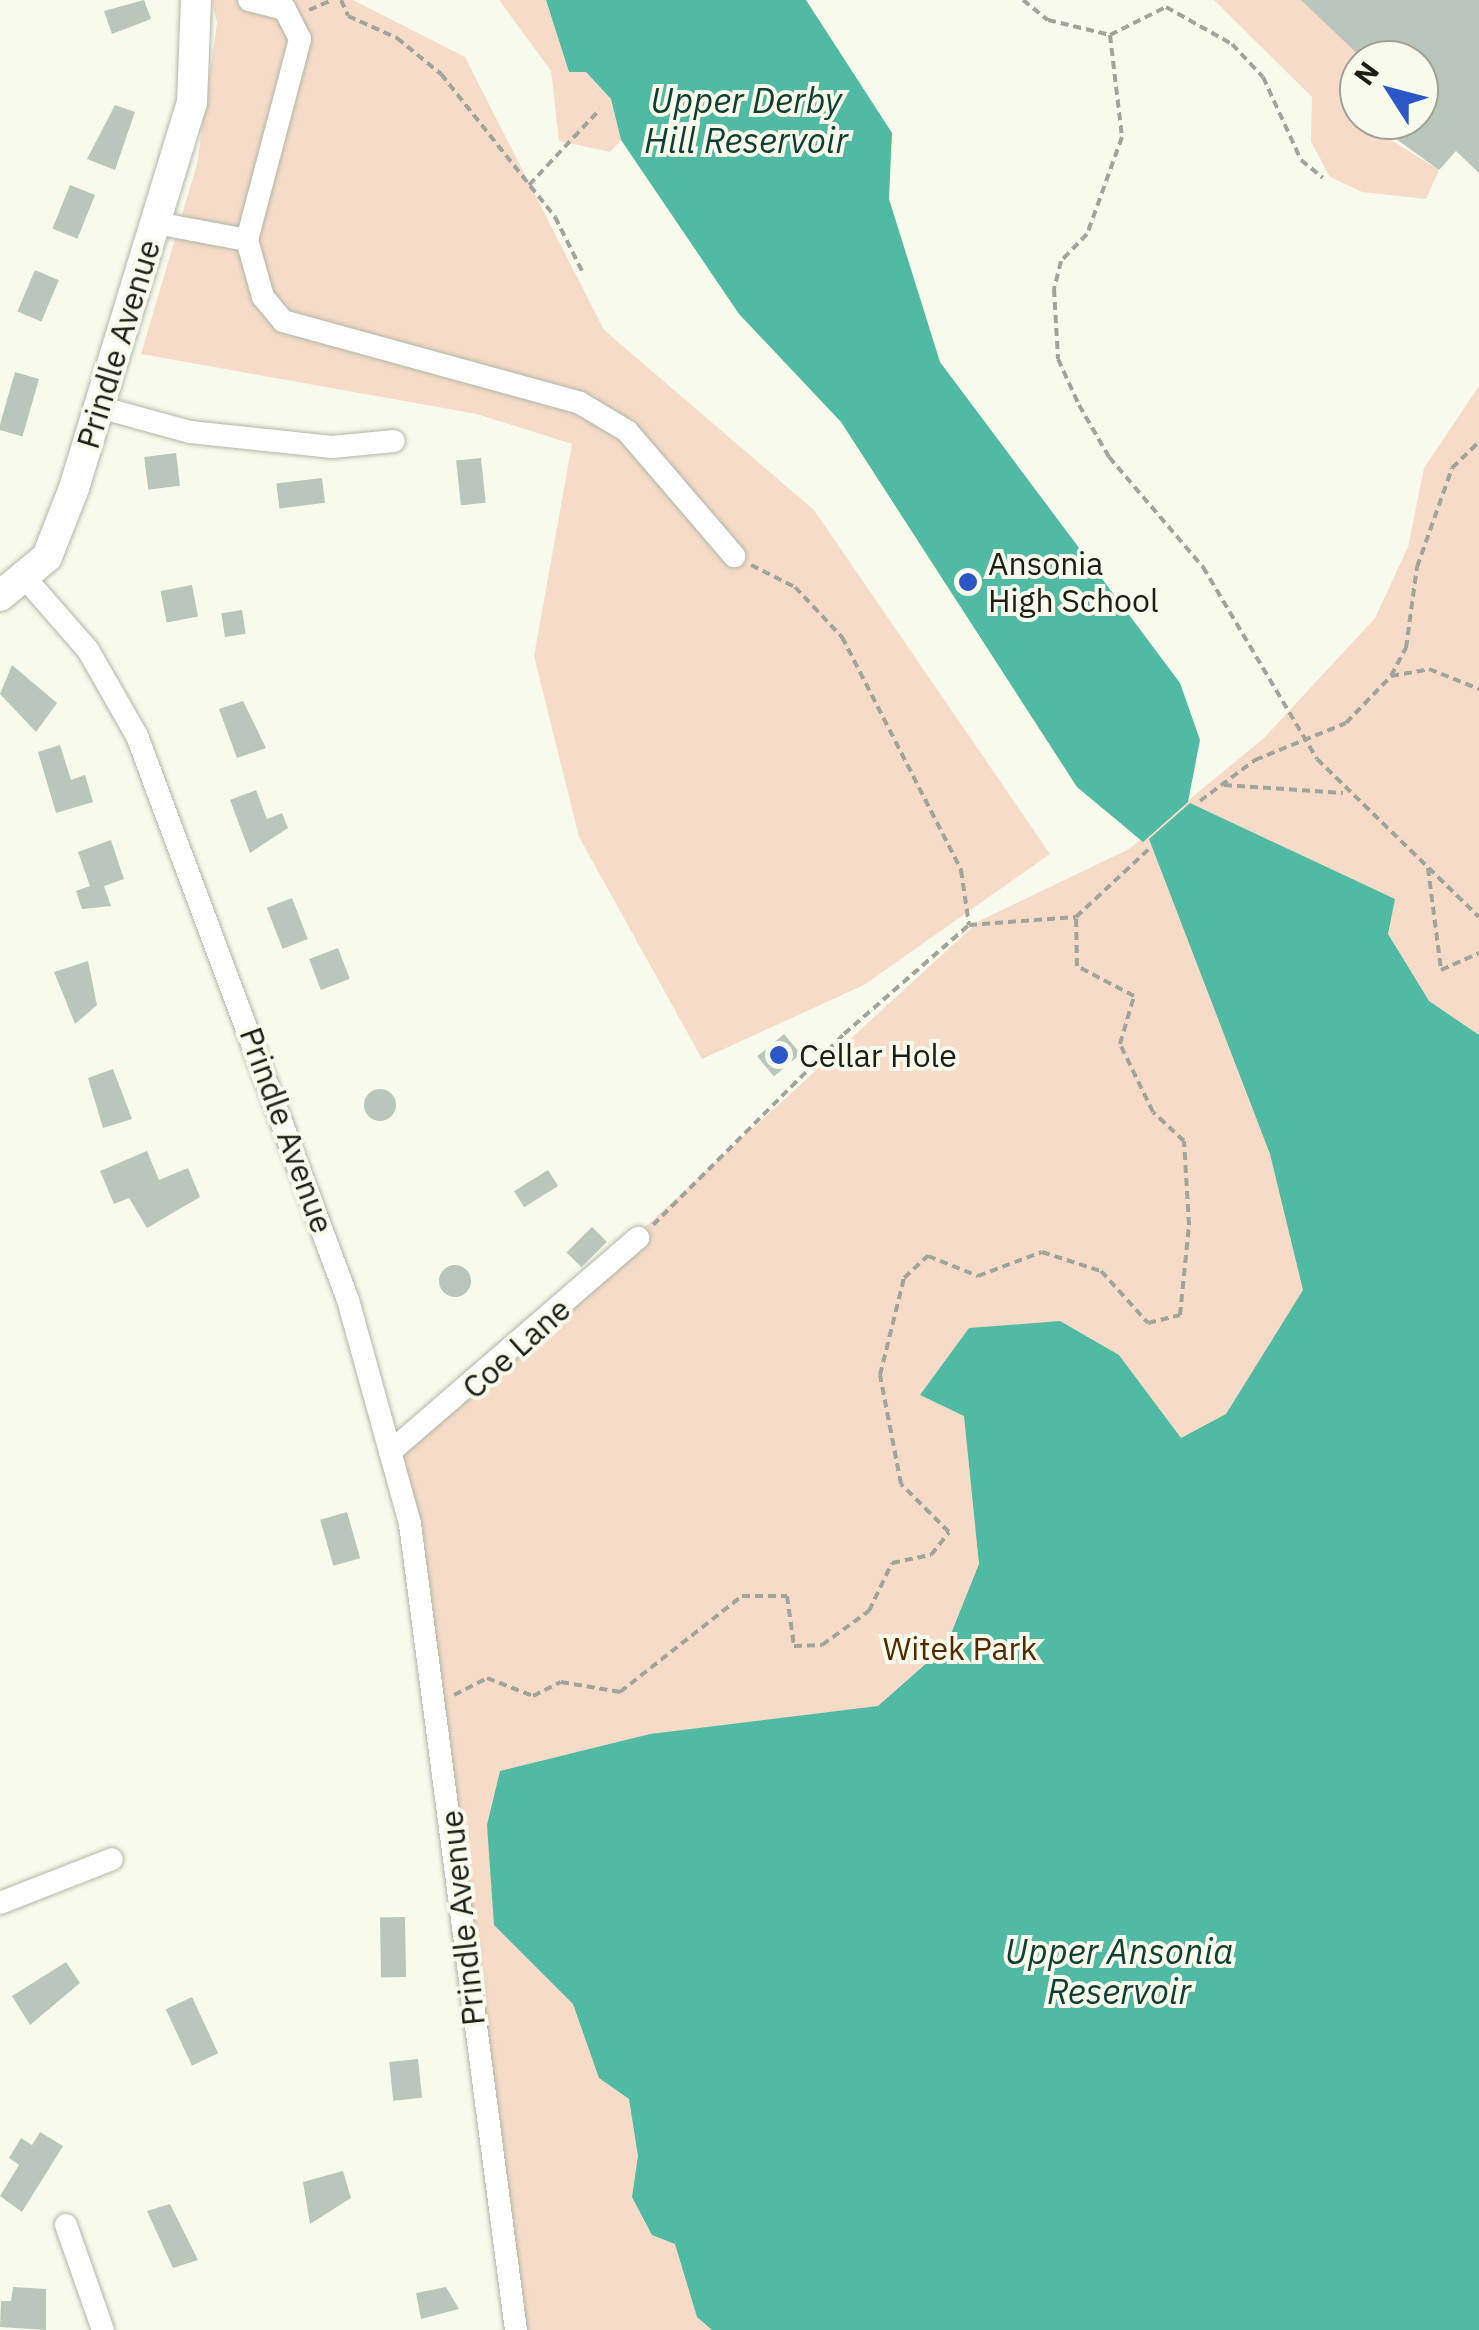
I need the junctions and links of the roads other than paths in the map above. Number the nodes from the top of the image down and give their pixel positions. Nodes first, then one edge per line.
1 (196, 0) edge
2 (250, 0) edge
3 (156, 223) junction
4 (246, 240) junction
5 (99, 407) junction
6 (394, 441) dead end
7 (734, 556) road end
8 (26, 580) junction
9 (0, 596) edge
10 (638, 1238) road end
11 (390, 1452) junction
12 (112, 1859) dead end
13 (0, 1903) edge
14 (66, 2225) dead end
15 (102, 2330) edge
16 (516, 2330) edge

1 - 3 main road, Prindle Avenue
2 - 4 street
3 - 4 street
3 - 5 main road, Prindle Avenue
4 - 7 street
5 - 6 street
5 - 8 main road, Prindle Avenue
8 - 9 main road
8 - 11 street, Prindle Avenue
10 - 11 street, Coe Lane
11 - 16 street, Prindle Avenue
12 - 13 street
14 - 15 street

